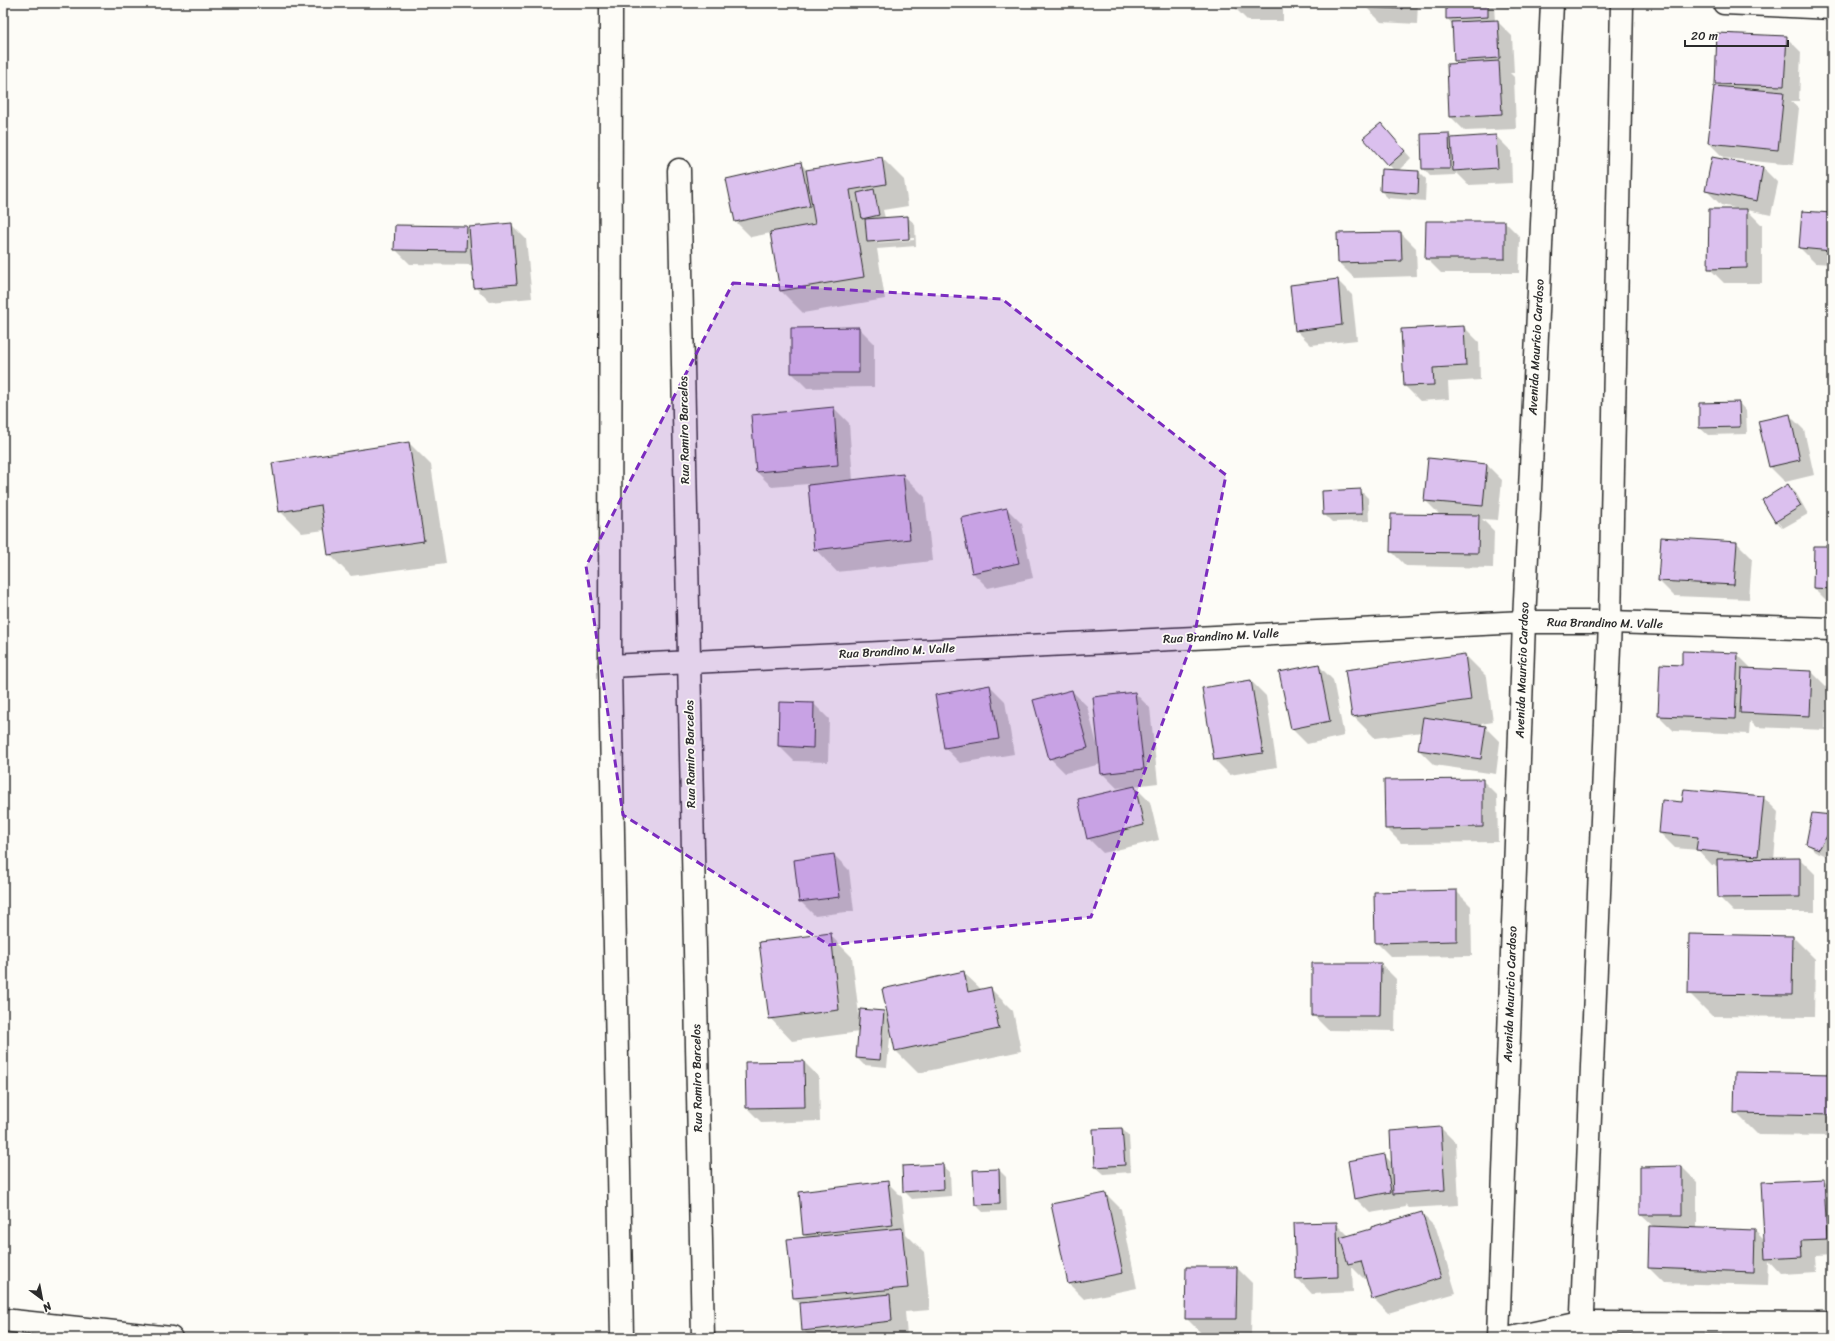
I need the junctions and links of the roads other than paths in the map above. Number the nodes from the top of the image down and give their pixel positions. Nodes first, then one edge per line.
1 (611, 3) edge
2 (1552, 3) edge
3 (1622, 3) edge
4 (1724, 3) edge
5 (1832, 8) edge
6 (679, 170) dead end
7 (1524, 622) junction
8 (1610, 622) junction
9 (1832, 630) edge
10 (688, 661) junction
11 (610, 666) junction
12 (3, 1320) edge
13 (1832, 1324) edge
14 (1581, 1331) edge
15 (171, 1338) edge
16 (622, 1338) edge
17 (703, 1338) edge
18 (1498, 1338) edge
19 (1511, 1338) edge

1 - 11 street
2 - 7 street, Avenida Maurício Cardoso
3 - 8 street
4 - 5 street
6 - 10 street, Rua Ramiro Barcelos
7 - 8 street, Rua Brandino M. Valle
7 - 10 street, Rua Brandino M. Valle
7 - 18 street, Avenida Maurício Cardoso
8 - 9 street, Rua Brandino M. Valle
8 - 14 street
10 - 11 street, Rua Brandino M. Valle
10 - 17 street, Rua Ramiro Barcelos
11 - 16 street
12 - 15 street
13 - 14 street
14 - 19 street

